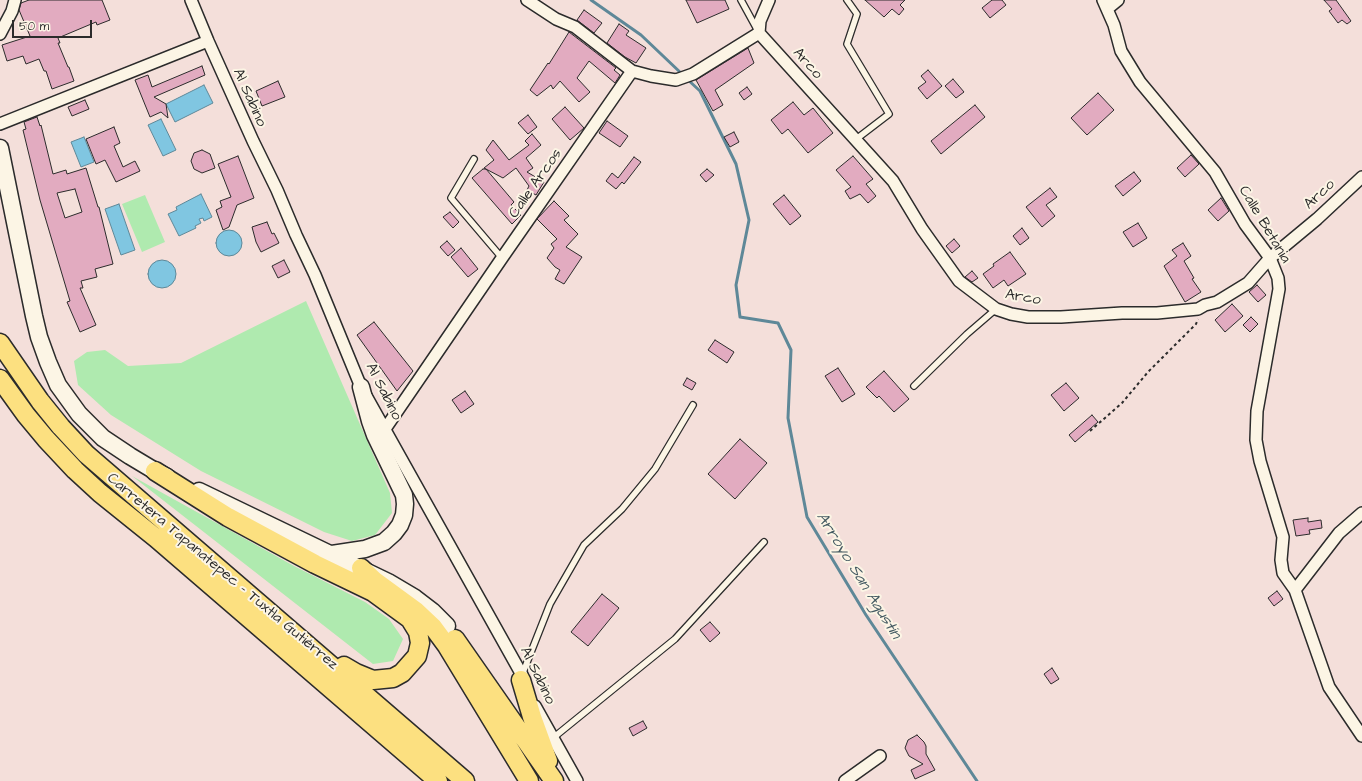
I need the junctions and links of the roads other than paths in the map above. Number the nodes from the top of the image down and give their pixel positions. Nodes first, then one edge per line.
1 (15, 0) edge
2 (191, 0) edge
3 (527, 0) edge
4 (741, 0) edge
5 (769, 0) edge
6 (847, 0) edge
7 (1118, 0) edge
8 (1105, 5) edge
9 (759, 32) junction
10 (0, 34) edge
11 (208, 41) junction
12 (632, 71) junction
13 (0, 124) edge
14 (855, 140) junction
15 (0, 148) edge
16 (474, 159) dead end
17 (1362, 177) edge
18 (502, 258) junction
19 (1270, 258) junction
20 (996, 309) junction
21 (0, 343) edge
22 (0, 379) edge
23 (914, 386) dead end
24 (361, 387) junction
25 (693, 405) dead end
26 (385, 429) junction
27 (155, 472) junction
28 (1362, 514) edge
29 (764, 542) dead end
30 (332, 554) junction
31 (361, 568) junction
32 (1295, 590) junction
33 (447, 626) joint
34 (300, 638) junction
35 (521, 678) junction
36 (1362, 736) edge
37 (553, 738) junction
38 (880, 756) dead end
39 (552, 777) edge
40 (438, 781) edge
41 (465, 781) edge
42 (529, 781) edge
43 (577, 781) edge
44 (845, 781) edge

1 - 10 street
2 - 11 street, Al Sabino
3 - 12 street
4 - 9 lane
5 - 9 street
6 - 14 lane
7 - 8 street
8 - 19 street, Calle Betania
9 - 12 street
9 - 14 street, Arco
11 - 13 street
11 - 24 street, Al Sabino
12 - 18 street, Calle Arcos
14 - 20 street, Arco
15 - 27 main road
16 - 18 lane
17 - 19 street, Arco
18 - 26 street, Calle Arcos
19 - 20 street, Arco
19 - 32 street, Calle Betania
20 - 23 lane
21 - 34 highway, Carretera Tapanatepec - Tuxtla Gutiérrez
22 - 40 highway, Carretera Tapanatepec - Tuxtla Gutiérrez
24 - 26 street, Al Sabino
24 - 30 main road
25 - 35 lane
26 - 35 street, Al Sabino
27 - 30 main road
27 - 34 highway
28 - 32 street
29 - 37 lane
30 - 31 main road
31 - 33 main road
31 - 42 highway
32 - 36 street, Calle Betania
33 - 39 highway
34 - 41 highway, Carretera Tapanatepec - Tuxtla Gutiérrez
35 - 37 street, Al Sabino
35 - 39 highway
37 - 43 street, Al Sabino
38 - 44 street

